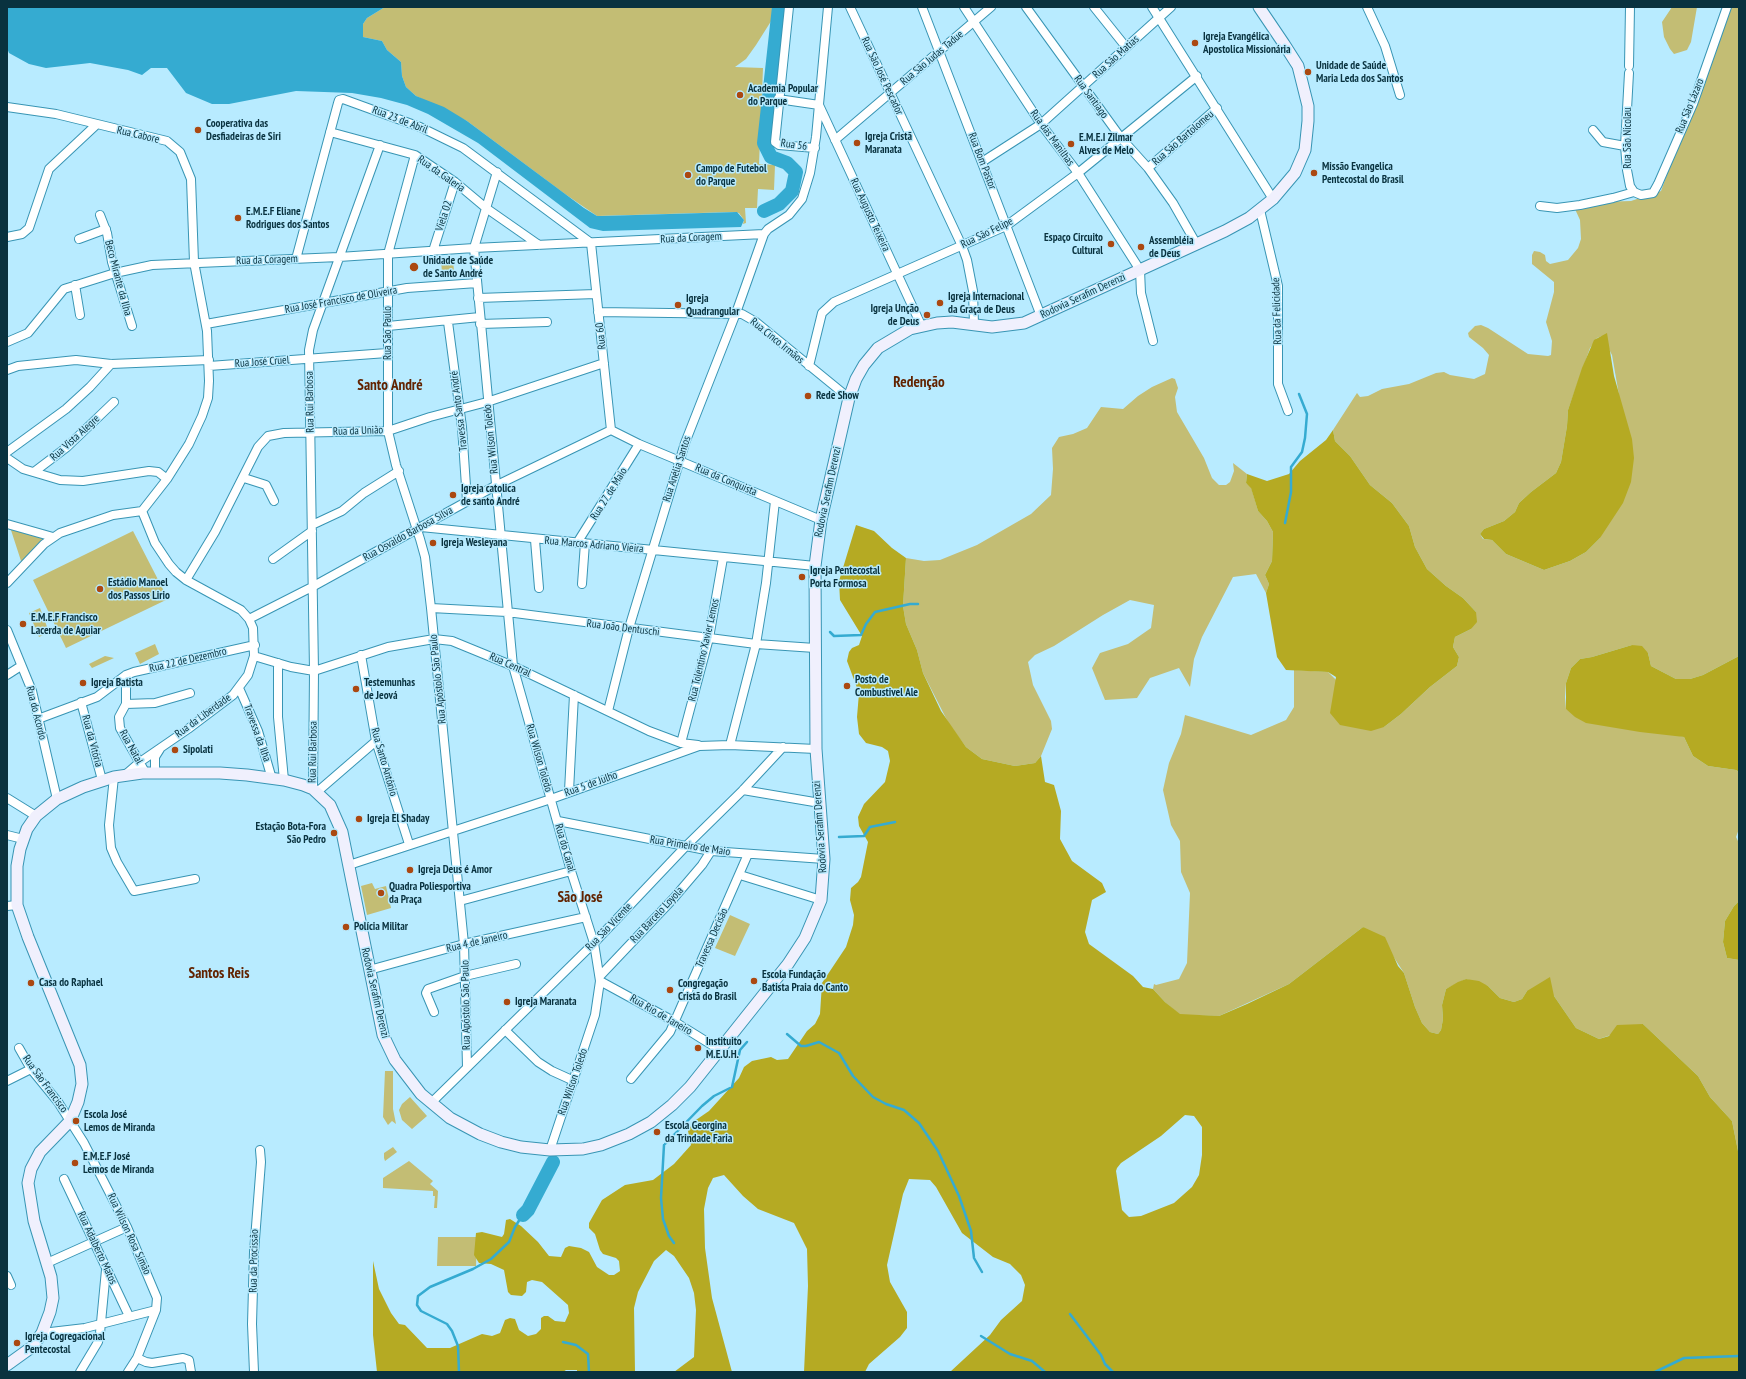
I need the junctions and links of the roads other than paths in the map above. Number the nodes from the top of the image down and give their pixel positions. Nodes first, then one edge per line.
1 (789, 7) edge
2 (828, 7) edge
3 (850, 7) edge
4 (922, 7) edge
5 (964, 7) edge
6 (991, 7) edge
7 (1026, 7) edge
8 (1094, 7) edge
9 (1152, 7) edge
10 (1171, 7) edge
11 (1259, 7) edge
12 (1367, 7) edge
13 (1630, 7) edge
14 (1727, 7) edge
15 (1159, 18) junction
16 (974, 22) junction
17 (1126, 47) junction
18 (939, 53) junction
19 (1197, 76) junction
20 (1083, 86) junction
21 (890, 93) junction
22 (1400, 95) dead end
23 (778, 98) junction
24 (819, 105) junction
25 (7, 107) edge
26 (1217, 108) junction
27 (1041, 124) junction
28 (96, 125) junction
29 (1593, 130) dead end
30 (330, 132) junction
31 (817, 132) junction
32 (834, 138) junction
33 (1121, 138) junction
34 (380, 145) junction
35 (1625, 146) junction
36 (815, 148) junction
37 (414, 155) junction
38 (982, 162) junction
39 (1148, 168) junction
40 (497, 172) junction
41 (1078, 173) junction
42 (455, 182) junction
43 (1638, 194) junction
44 (1273, 199) junction
45 (1540, 206) dead end
46 (486, 208) junction
47 (1260, 210) junction
48 (100, 215) dead end
49 (1006, 226) junction
50 (106, 229) junction
51 (764, 234) junction
52 (7, 237) edge
53 (79, 239) dead end
54 (591, 243) junction
55 (538, 245) junction
56 (1197, 245) junction
57 (962, 246) junction
58 (474, 248) junction
59 (433, 251) junction
60 (388, 254) junction
61 (340, 257) junction
62 (296, 259) junction
63 (194, 262) junction
64 (1140, 270) junction
65 (115, 273) junction
66 (897, 273) junction
67 (477, 283) junction
68 (75, 285) junction
69 (388, 291) junction
70 (596, 294) junction
71 (478, 298) junction
72 (324, 303) junction
73 (598, 312) junction
74 (736, 313) junction
75 (80, 315) dead end
76 (1041, 316) junction
77 (480, 321) junction
78 (448, 322) junction
79 (547, 322) dead end
80 (206, 324) junction
81 (921, 325) junction
82 (974, 325) junction
83 (132, 326) dead end
84 (388, 326) junction
85 (1153, 341) dead end
86 (7, 342) edge
87 (387, 353) junction
88 (309, 359) junction
89 (209, 363) junction
90 (604, 363) junction
91 (111, 364) junction
92 (809, 366) junction
93 (7, 370) edge
94 (849, 398) junction
95 (114, 402) dead end
96 (487, 402) junction
97 (460, 410) junction
98 (1288, 411) dead end
99 (388, 430) junction
100 (611, 430) junction
101 (311, 432) junction
102 (639, 444) junction
103 (7, 452) edge
104 (7, 458) edge
105 (679, 460) junction
106 (399, 471) junction
107 (34, 472) junction
108 (244, 478) junction
109 (167, 479) junction
110 (496, 486) junction
111 (467, 500) junction
112 (274, 501) dead end
113 (775, 501) junction
114 (142, 511) junction
115 (820, 520) junction
116 (7, 524) edge
117 (312, 528) junction
118 (419, 528) junction
119 (500, 536) junction
120 (53, 537) junction
121 (535, 540) junction
122 (581, 543) junction
123 (652, 550) junction
124 (723, 558) junction
125 (273, 559) dead end
126 (768, 562) junction
127 (815, 566) junction
128 (186, 580) junction
129 (7, 583) edge
130 (582, 584) dead end
131 (312, 588) junction
132 (539, 588) dead end
133 (431, 608) junction
134 (507, 612) junction
135 (249, 619) junction
136 (629, 628) junction
137 (7, 630) edge
138 (709, 638) junction
139 (434, 639) junction
140 (756, 644) junction
141 (255, 645) junction
142 (815, 648) junction
143 (361, 655) junction
144 (254, 656) junction
145 (278, 663) junction
146 (21, 666) junction
147 (513, 666) junction
148 (314, 671) junction
149 (126, 675) junction
150 (7, 676) edge
151 (239, 688) junction
152 (190, 693) dead end
153 (574, 695) junction
154 (81, 702) junction
155 (126, 704) junction
156 (608, 711) junction
157 (38, 719) junction
158 (376, 742) junction
159 (681, 742) junction
160 (165, 744) junction
161 (730, 745) junction
162 (699, 746) junction
163 (783, 747) junction
164 (816, 748) junction
165 (140, 762) junction
166 (150, 772) junction
167 (125, 775) junction
168 (114, 777) junction
169 (272, 779) junction
170 (102, 780) junction
171 (284, 780) junction
172 (743, 790) junction
173 (315, 791) junction
174 (569, 791) junction
175 (7, 798) edge
176 (57, 799) junction
177 (551, 799) junction
178 (820, 803) junction
179 (36, 816) junction
180 (558, 821) junction
181 (454, 830) junction
182 (7, 834) edge
183 (23, 839) junction
184 (409, 844) junction
185 (686, 846) junction
186 (711, 851) junction
187 (748, 854) junction
188 (824, 859) junction
189 (349, 865) junction
190 (571, 871) junction
191 (740, 875) junction
192 (195, 879) dead end
193 (821, 900) junction
194 (460, 901) junction
195 (12, 906) edge
196 (586, 917) junction
197 (594, 943) junction
198 (464, 944) junction
199 (516, 964) dead end
200 (369, 970) junction
201 (465, 976) junction
202 (600, 978) junction
203 (434, 1012) dead end
204 (675, 1022) junction
205 (505, 1030) junction
206 (19, 1048) dead end
207 (720, 1050) junction
208 (467, 1067) junction
209 (31, 1069) junction
210 (631, 1078) dead end
211 (7, 1081) edge
212 (574, 1081) junction
213 (431, 1103) junction
214 (70, 1121) junction
215 (260, 1150) dead end
216 (550, 1150) junction
217 (64, 1179) dead end
218 (127, 1227) junction
219 (95, 1243) junction
220 (46, 1258) junction
221 (106, 1270) junction
222 (7, 1276) edge
223 (12, 1285) dead end
224 (157, 1309) junction
225 (129, 1316) junction
226 (102, 1323) junction
227 (42, 1333) junction
228 (137, 1358) junction
229 (7, 1365) edge
230 (80, 1372) edge
231 (128, 1372) edge
232 (191, 1372) edge
233 (254, 1372) edge

1 - 23 street
2 - 24 street
3 - 21 street, Rua São José Pescador
4 - 18 street, Rua Bom Pastor
5 - 16 street, Rua das Manilhas
6 - 16 street, Rua São Judas Tadue
7 - 20 street, Rua Santiago
8 - 17 street
9 - 15 street
10 - 15 street, Rua São Matias
11 - 44 main road, Rodovia Serafim Derenzi
12 - 22 street
13 - 35 street, Rua São Nicolau
14 - 43 street, Rua São Lázaro
15 - 17 street, Rua São Matias
15 - 19 street
16 - 18 street, Rua São Judas Tadue
16 - 27 street, Rua das Manilhas
17 - 20 street, Rua São Matias
18 - 21 street, Rua São Judas Tadue
18 - 38 street, Rua Bom Pastor
19 - 26 street
19 - 33 street, Rua São Felipe
20 - 27 street, Rua São Matias
20 - 33 street, Rua Santiago
21 - 32 street, Rua São Judas Tadue
21 - 57 street, Rua São José Pescador
23 - 24 street
23 - 36 street, Rua 56
24 - 31 street
24 - 32 street, Rua Augusto Teixeira
25 - 28 street, Rua Cabore
26 - 39 street, Rua São Bartolomeu
26 - 44 street
27 - 38 street, Rua São Matias
27 - 41 street, Rua das Manilhas
28 - 52 street
28 - 63 street, Rua Cabore
29 - 35 street
30 - 34 street, Rua da Galeria
30 - 40 street, Rua 23 de Abril
30 - 62 street, Rua 23 de Abril
31 - 32 street
31 - 36 street
32 - 66 street, Rua Augusto Teixeira
33 - 39 street, Rua Santiago
33 - 41 street, Rua São Felipe
34 - 37 street, Rua da Galeria
34 - 61 street, Rua Rui Barbosa
35 - 43 street, Rua São Nicolau
36 - 51 street
37 - 42 street, Rua da Galeria
37 - 60 street, Rua São Paulo
38 - 49 street, Rua Bom Pastor
39 - 56 street, Rua Santiago
40 - 46 street, Rua Wilson Toledo
40 - 54 street, Rua 23 de Abril
41 - 49 street, Rua São Felipe
41 - 64 street, Rua das Manilhas
42 - 46 street, Rua da Galeria
42 - 59 street, Viela 02
43 - 45 street
44 - 47 main road, Rodovia Serafim Derenzi
46 - 55 street, Rua da Galeria
46 - 58 street, Rua Wilson Toledo
47 - 56 main road, Rodovia Serafim Derenzi
47 - 98 street, Rua da Felicidade
48 - 50 street, Beco Mirante da Ilha
49 - 57 street, Rua São Felipe
49 - 76 street, Rua Bom Pastor
50 - 53 street, Beco Mirante da Ilha
50 - 65 street, Beco Mirante da Ilha
51 - 54 street, Rua da Coragem
51 - 74 street, Rua Anélia Santos
54 - 55 street, Rua da Coragem
54 - 70 street, Rua 60
55 - 58 street, Rua da Coragem
56 - 64 main road, Rodovia Serafim Derenzi
57 - 66 street, Rua São Felipe
57 - 82 street, Rua São José Pescador
58 - 59 street, Rua da Coragem
58 - 67 street, Rua Wilson Toledo
59 - 60 street, Rua da Coragem
60 - 61 street, Rua da Coragem
60 - 69 street, Rua São Paulo
61 - 62 street, Rua da Coragem
61 - 72 street, Rua Rui Barbosa
62 - 63 street, Rua da Coragem
63 - 65 street, Rua da Coragem
63 - 80 street, Rua Cabore
64 - 76 main road, Rodovia Serafim Derenzi
64 - 85 street
65 - 68 street, Rua da Coragem
65 - 83 street, Beco Mirante da Ilha
66 - 81 street, Rua Augusto Teixeira
66 - 92 street, Rua São Felipe
67 - 69 street, Rua José Francisco de Oliveira
67 - 71 street, Rua Wilson Toledo
68 - 75 street
68 - 86 street, Rua da Coragem
69 - 72 street, Rua José Francisco de Oliveira
69 - 84 street, Rua São Paulo
70 - 71 street
70 - 73 street, Rua 60
71 - 77 street, Rua Wilson Toledo
72 - 80 street, Rua José Francisco de Oliveira
72 - 88 street, Rua Rui Barbosa
73 - 74 street, Rua Cinco Irmãos
73 - 90 street, Rua 60
74 - 92 street, Rua Cinco Irmãos
74 - 105 street, Rua Anélia Santos
76 - 82 main road, Rodovia Serafim Derenzi
77 - 78 street
77 - 79 street
77 - 96 street, Rua Wilson Toledo
78 - 84 street
78 - 97 street, Travessa Santo André
80 - 89 street, Rua Cabore
81 - 82 main road, Rodovia Serafim Derenzi
81 - 94 main road, Rodovia Serafim Derenzi
84 - 87 street, Rua São Paulo
87 - 88 street, Rua José Cruel
87 - 99 street, Rua São Paulo
88 - 89 street, Rua José Cruel
88 - 101 street, Rua Rui Barbosa
89 - 91 street, Rua José Cruel
89 - 109 street, Rua Cabore
90 - 96 street, Rua da União
90 - 100 street, Rua 60
91 - 93 street, Rua José Cruel
91 - 103 street
92 - 94 street, Rua Cinco Irmãos
94 - 115 main road, Rodovia Serafim Derenzi
95 - 107 street, Rua Vista Alegre
96 - 97 street, Rua da União
96 - 110 street, Rua Wilson Toledo
97 - 99 street, Rua da União
97 - 111 street, Travessa Santo André
99 - 101 street, Rua da União
99 - 106 street, Rua São Paulo
100 - 102 street, Rua da Conquista
100 - 110 street, Rua Osvaldo Barbosa Silva
101 - 108 street, Rua da União
101 - 117 street, Rua Rui Barbosa
102 - 105 street, Rua da Conquista
102 - 122 street, Rua 27 de Maio
104 - 107 street
105 - 113 street, Rua da Conquista
105 - 123 street, Rua Anélia Santos
106 - 117 street
106 - 118 street, Rua São Paulo
107 - 109 street
108 - 112 street
108 - 128 street, Rua da União
109 - 114 street, Rua Cabore
110 - 111 street, Rua Osvaldo Barbosa Silva
110 - 119 street, Rua Wilson Toledo
111 - 118 street, Rua Osvaldo Barbosa Silva
113 - 115 street, Rua da Conquista
113 - 126 street
114 - 120 street
114 - 128 street
115 - 127 main road, Rodovia Serafim Derenzi
116 - 120 street
117 - 125 street
117 - 131 street, Rua Rui Barbosa
118 - 119 street, Rua Marcos Adriano Vieira
118 - 131 street, Rua Osvaldo Barbosa Silva
118 - 133 street, Rua Apóstolo São Paulo
119 - 121 street, Rua Marcos Adriano Vieira
119 - 134 street, Rua Wilson Toledo
120 - 129 street
121 - 122 street, Rua Marcos Adriano Vieira
121 - 132 street
122 - 123 street, Rua Marcos Adriano Vieira
122 - 130 street
123 - 124 street, Rua Marcos Adriano Vieira
123 - 136 street, Rua Anélia Santos
124 - 126 street, Rua Marcos Adriano Vieira
124 - 138 street, Rua Tolentino Xavier Lemos
126 - 127 street, Rua Marcos Adriano Vieira
126 - 140 street
127 - 142 main road, Rodovia Serafim Derenzi
128 - 135 street
131 - 135 street, Rua Osvaldo Barbosa Silva
131 - 148 street, Rua Rui Barbosa
133 - 134 street, Rua João Dentuschi
133 - 139 street, Rua Apóstolo São Paulo
134 - 136 street, Rua João Dentuschi
134 - 147 street, Rua Wilson Toledo
135 - 141 street, Rua da Liberdade
136 - 138 street, Rua João Dentuschi
136 - 156 street, Rua Anélia Santos
137 - 146 street, Rua do Acordo
138 - 140 street, Rua João Dentuschi
138 - 159 street, Rua Tolentino Xavier Lemos
139 - 143 street, Rua Central
139 - 147 street, Rua Central
139 - 181 street, Rua Apóstolo São Paulo
140 - 142 street, Rua João Dentuschi
140 - 161 street
141 - 144 street, Rua da Liberdade
141 - 149 street, Rua 22 de Dezembro
142 - 164 main road, Rodovia Serafim Derenzi
143 - 148 street, Rua Central
143 - 158 street, Rua Santo Antônio
144 - 145 street
144 - 151 street, Rua da Liberdade
145 - 148 street
145 - 171 street
146 - 150 street
146 - 157 street, Rua do Acordo
147 - 153 street, Rua Central
147 - 177 street, Rua Wilson Toledo
148 - 173 street, Rua Rui Barbosa
149 - 154 street, Rua 22 de Dezembro
149 - 155 street, Rua Natal
151 - 160 street, Rua da Liberdade
151 - 169 street, Travessa da Ilha
152 - 155 street
153 - 156 street, Rua Central
153 - 174 street
154 - 157 street, Rua 22 de Dezembro
154 - 170 street, Rua da Vitória
155 - 165 street, Rua Natal
156 - 159 street, Rua Central
157 - 176 street, Rua do Acordo
158 - 173 street
158 - 184 street, Rua Santo Antônio
159 - 162 street, Rua Central
160 - 165 street, Rua da Liberdade
160 - 166 street, Rua da Liberdade
161 - 162 street, Rua 5 de Julho
161 - 163 street, Rua 5 de Julho
162 - 174 street, Rua 5 de Julho
163 - 164 street, Rua 5 de Julho
163 - 172 street, Rua São Vicente
164 - 178 main road, Rodovia Serafim Derenzi
165 - 166 street, Rua Natal
165 - 167 street, Rua da Liberdade
166 - 167 main road, Rodovia Serafim Derenzi
166 - 169 main road, Rodovia Serafim Derenzi
167 - 168 main road, Rodovia Serafim Derenzi
168 - 170 main road, Rodovia Serafim Derenzi
168 - 192 street
169 - 171 main road, Rodovia Serafim Derenzi
170 - 176 main road, Rodovia Serafim Derenzi
171 - 173 main road, Rodovia Serafim Derenzi
172 - 178 street
172 - 185 street, Rua São Vicente
173 - 189 main road, Rodovia Serafim Derenzi
174 - 177 street, Rua 5 de Julho
175 - 179 street
176 - 179 main road, Rodovia Serafim Derenzi
177 - 180 street, Rua do Canal
177 - 181 street, Rua 5 de Julho
178 - 188 main road, Rodovia Serafim Derenzi
179 - 183 main road, Rodovia Serafim Derenzi
180 - 185 street, Rua Primeiro de Maio
180 - 190 street, Rua do Canal
181 - 184 street, Rua 5 de Julho
181 - 194 street
182 - 183 street
183 - 195 main road, Rodovia Serafim Derenzi
184 - 189 street, Rua 5 de Julho
185 - 186 street, Rua Primeiro de Maio
185 - 197 street, Rua São Vicente
186 - 187 street, Rua Primeiro de Maio
186 - 202 street, Rua Barcelo Loyola
187 - 188 street, Rua Primeiro de Maio
187 - 191 street, Travessa Decisão
188 - 193 main road, Rodovia Serafim Derenzi
189 - 200 main road, Rodovia Serafim Derenzi
190 - 194 street
190 - 196 street, Rua do Canal
191 - 193 street
191 - 204 street, Travessa Decisão
193 - 207 main road, Rodovia Serafim Derenzi
194 - 198 street
195 - 214 main road, Rodovia Serafim Derenzi
196 - 197 street, Rua do Canal
196 - 198 street, Rua 4 de Janeiro
197 - 202 street, Rua Wilson Toledo
197 - 205 street, Rua São Vicente
198 - 200 street, Rua 4 de Janeiro
198 - 201 street, Rua Apóstolo São Paulo
199 - 201 street
200 - 213 main road, Rodovia Serafim Derenzi
201 - 203 street
201 - 208 street, Rua Apóstolo São Paulo
202 - 204 street, Rua Rio de Janeiro
202 - 212 street, Rua Wilson Toledo
204 - 207 street, Rua Rio de Janeiro
204 - 210 street, Travessa Decisão
205 - 208 street, Rua São Vicente
205 - 212 street
206 - 209 street, Rua São Francisco
207 - 216 main road, Rodovia Serafim Derenzi
208 - 213 street, Rua São Vicente
209 - 211 street
209 - 214 street, Rua São Francisco
212 - 216 street, Rua Wilson Toledo
213 - 216 main road, Rodovia Serafim Derenzi
214 - 218 street, Rua Wilson Rosa Simão
214 - 220 main road, Rodovia Serafim Derenzi
215 - 233 street, Rua da Procissão
217 - 219 street, Rua Adalberto Matos
218 - 219 street
218 - 224 street, Rua Wilson Rosa Simão
219 - 220 street
219 - 221 street, Rua Adalberto Matos
220 - 227 main road
221 - 225 street, Rua Adalberto Matos
221 - 226 street
222 - 223 street
224 - 225 street
224 - 228 street
225 - 226 street
226 - 227 street
226 - 230 street
227 - 229 main road
228 - 231 street
228 - 232 street

